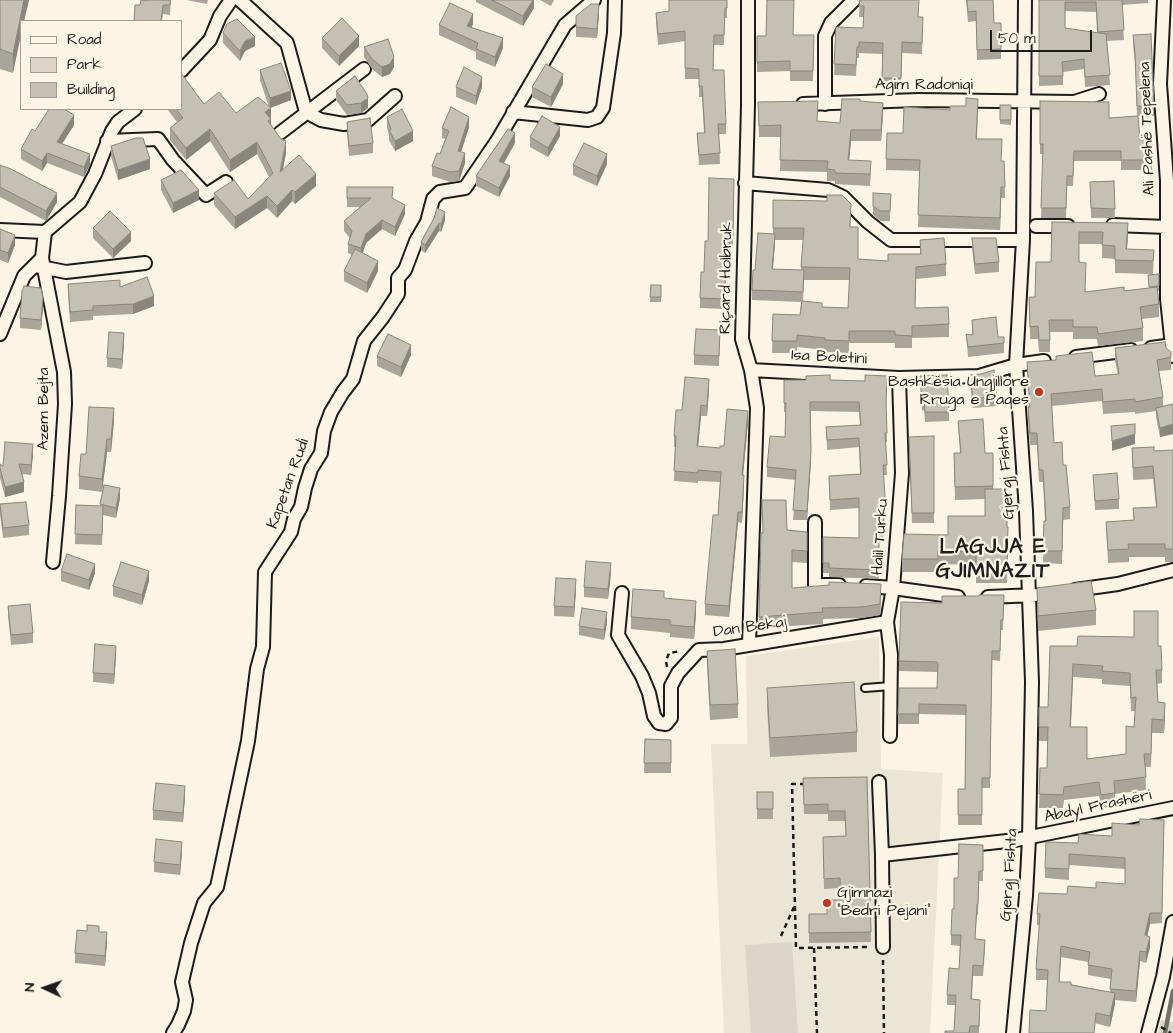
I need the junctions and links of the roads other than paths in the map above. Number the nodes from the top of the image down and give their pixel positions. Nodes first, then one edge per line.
1 (231, 0) edge
2 (240, 0) edge
3 (594, 0) edge
4 (615, 0) edge
5 (748, 0) edge
6 (854, 0) edge
7 (1025, 0) edge
8 (1164, 0) edge
9 (364, 69) dead end
10 (182, 70) edge
11 (1099, 94) dead end
12 (395, 96) dead end
13 (1023, 102) junction
14 (786, 104) edge
15 (825, 104) junction
16 (134, 110) edge
17 (306, 112) junction
18 (513, 112) junction
19 (280, 134) edge
20 (107, 141) junction
21 (226, 182) dead end
22 (745, 183) junction
23 (1103, 225) edge
24 (1036, 226) dead end
25 (1084, 226) edge
26 (1168, 227) junction
27 (0, 230) edge
28 (45, 232) junction
29 (1023, 240) junction
30 (145, 263) dead end
31 (40, 264) junction
32 (0, 334) edge
33 (1173, 349) edge
34 (1016, 365) junction
35 (751, 370) junction
36 (899, 378) junction
37 (815, 522) dead end
38 (53, 562) dead end
39 (1173, 570) edge
40 (893, 588) junction
41 (622, 593) dead end
42 (1029, 596) junction
43 (887, 622) junction
44 (749, 644) junction
45 (891, 686) junction
46 (865, 688) dead end
47 (890, 736) dead end
48 (880, 782) dead end
49 (1173, 808) edge
50 (1029, 838) junction
51 (882, 855) junction
52 (1173, 922) edge
53 (883, 947) road end
54 (173, 1033) edge
55 (1013, 1033) edge
56 (1148, 1033) edge

1 - 10 street
2 - 17 street
3 - 18 street, Kapetan Rudi
4 - 18 street
5 - 22 street, Riçard Holbruk
6 - 15 street
7 - 13 street, Gjergj Fishta
8 - 26 street, Ali Pashë Tepelena
9 - 17 street
11 - 13 street, Agim Radoniqi
12 - 17 street
13 - 15 street, Agim Radoniqi
13 - 29 street, Gjergj Fishta
14 - 15 street, Agim Radoniqi
16 - 20 street
17 - 19 street
18 - 54 street, Kapetan Rudi
20 - 21 street
20 - 28 street
22 - 29 street
22 - 35 street, Riçard Holbruk
23 - 26 street
24 - 25 street
26 - 33 street, Ali Pashë Tepelena
27 - 28 street
28 - 31 street, Azem Bejta
29 - 34 street, Gjergj Fishta
30 - 31 street
31 - 32 street
31 - 38 street, Azem Bejta
33 - 34 street, Isa Boletini
34 - 36 street, Isa Boletini
34 - 42 street, Gjergj Fishta
35 - 36 street, Isa Boletini
35 - 44 street, Riçard Holbruk
36 - 40 street, Halil Turku
37 - 40 street, Halil Turku
39 - 42 street
40 - 42 street
40 - 43 street
41 - 44 street, Dan Bekaj
42 - 50 street, Gjergj Fishta
43 - 44 street, Dan Bekaj
43 - 45 street
45 - 46 lane
45 - 47 street
48 - 51 street
49 - 50 street, Abdyl Frashëri
50 - 51 street
50 - 55 street, Gjergj Fishta
51 - 53 street
52 - 56 street

